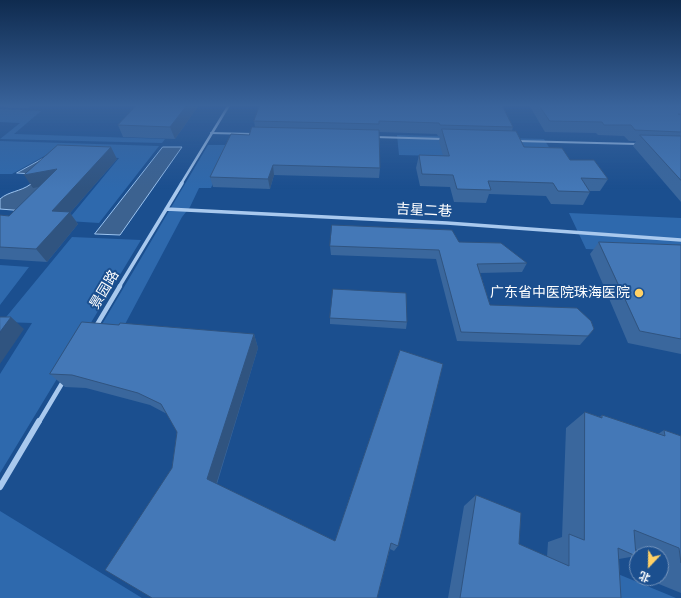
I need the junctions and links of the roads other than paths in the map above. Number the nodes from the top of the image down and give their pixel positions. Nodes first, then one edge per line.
1 (211, 134) joint
2 (258, 135) edge
3 (369, 137) edge
4 (446, 139) edge
5 (514, 141) edge
6 (644, 144) edge
7 (166, 209) junction
8 (681, 240) edge
9 (91, 336) edge
10 (66, 376) edge
11 (0, 487) edge

1 - 2 lane
1 - 7 street, 景园路
3 - 4 lane
5 - 6 lane
7 - 8 street, 吉星二巷
7 - 9 street, 景园路
10 - 11 street

